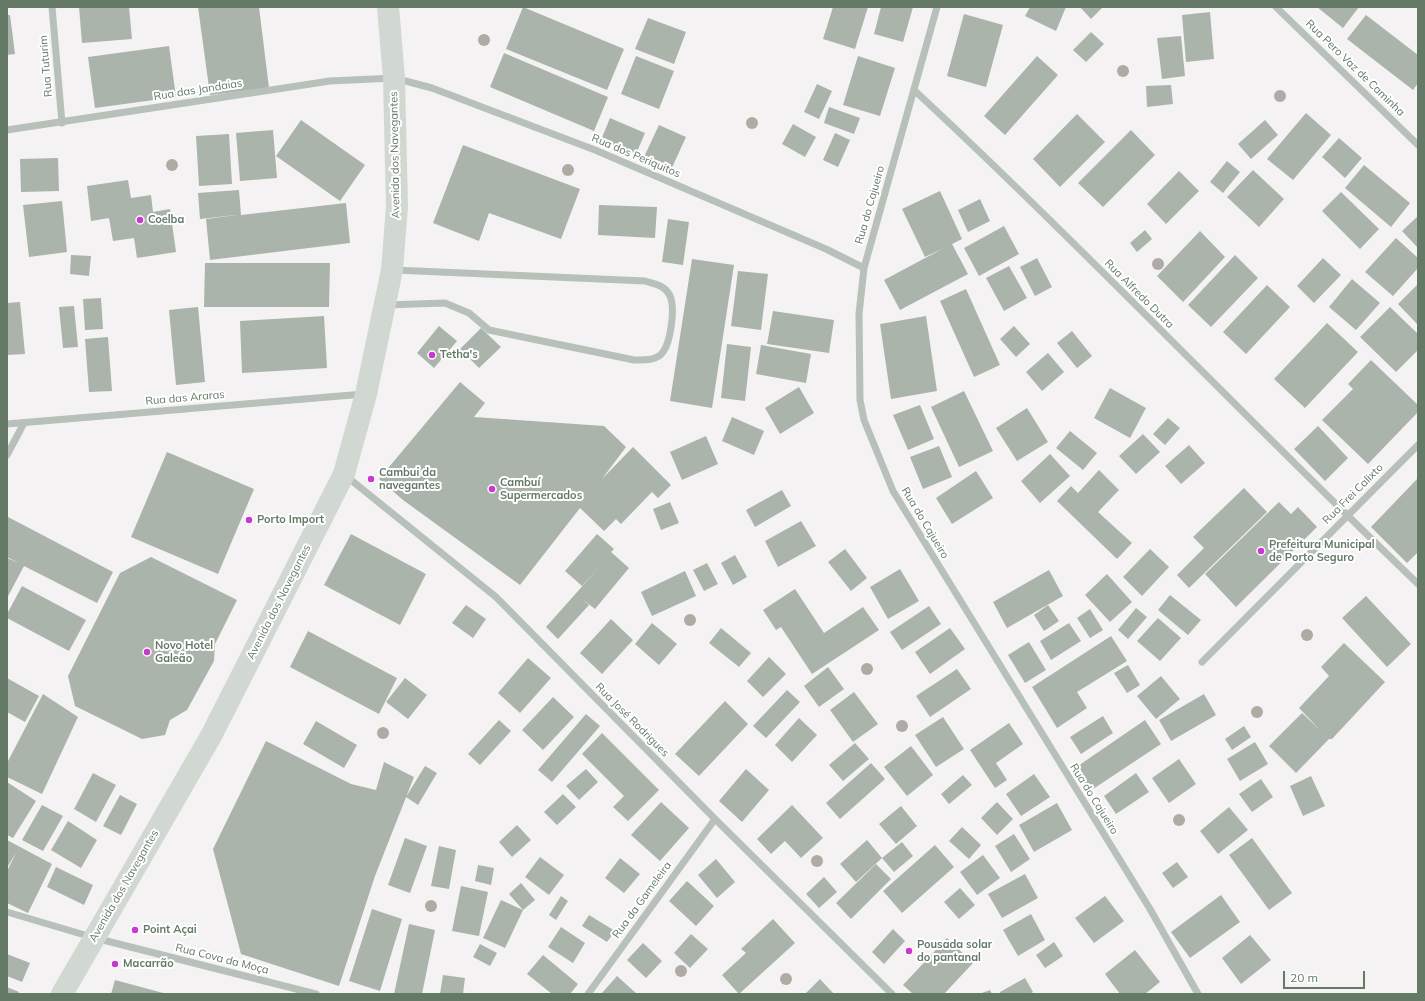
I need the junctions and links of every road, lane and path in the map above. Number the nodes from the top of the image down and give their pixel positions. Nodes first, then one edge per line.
1 (52, 7) edge
2 (388, 7) edge
3 (937, 7) edge
4 (1276, 7) edge
5 (394, 78) junction
6 (914, 90) junction
7 (62, 123) junction
8 (7, 130) edge
9 (1418, 145) edge
10 (864, 268) junction
11 (392, 270) junction
12 (383, 305) junction
13 (366, 394) junction
14 (24, 423) junction
15 (7, 424) edge
16 (1418, 445) edge
17 (7, 455) edge
18 (344, 474) junction
19 (1347, 516) junction
20 (1418, 584) edge
21 (1202, 662) dead end
22 (715, 819) junction
23 (7, 912) edge
24 (95, 938) junction
25 (62, 994) edge
26 (316, 994) edge
27 (588, 994) edge
28 (892, 994) edge
29 (1198, 994) edge

1 - 7 street, Rua Tuturim
2 - 5 main road, Avenida dos Navegantes
3 - 6 street, Rua do Cajueiro
4 - 9 street, Rua Pero Vaz de Caminha
5 - 7 street, Rua das Jandaias
5 - 10 street, Rua dos Periquitos
5 - 11 main road, Avenida dos Navegantes
6 - 10 street, Rua do Cajueiro
6 - 19 street, Rua Alfredo Dutra
7 - 8 street, Rua das Jandaias
10 - 29 street, Rua do Cajueiro
11 - 12 main road, Avenida dos Navegantes
11 - 12 street
12 - 13 main road, Avenida dos Navegantes
13 - 14 street, Rua das Araras
13 - 18 main road, Avenida dos Navegantes
14 - 15 street, Rua das Araras
14 - 17 street
16 - 19 street, Rua Frei Calixto
18 - 22 street, Rua José Rodrigues
18 - 24 main road, Avenida dos Navegantes
19 - 20 street, Rua Alfredo Dutra
19 - 21 street, Rua Frei Calixto
22 - 27 street, Rua da Gameleira
22 - 28 street, Rua José Rodrigues
23 - 24 street, Rua Cova da Moça
24 - 25 main road, Avenida dos Navegantes
24 - 26 street, Rua Cova da Moça

